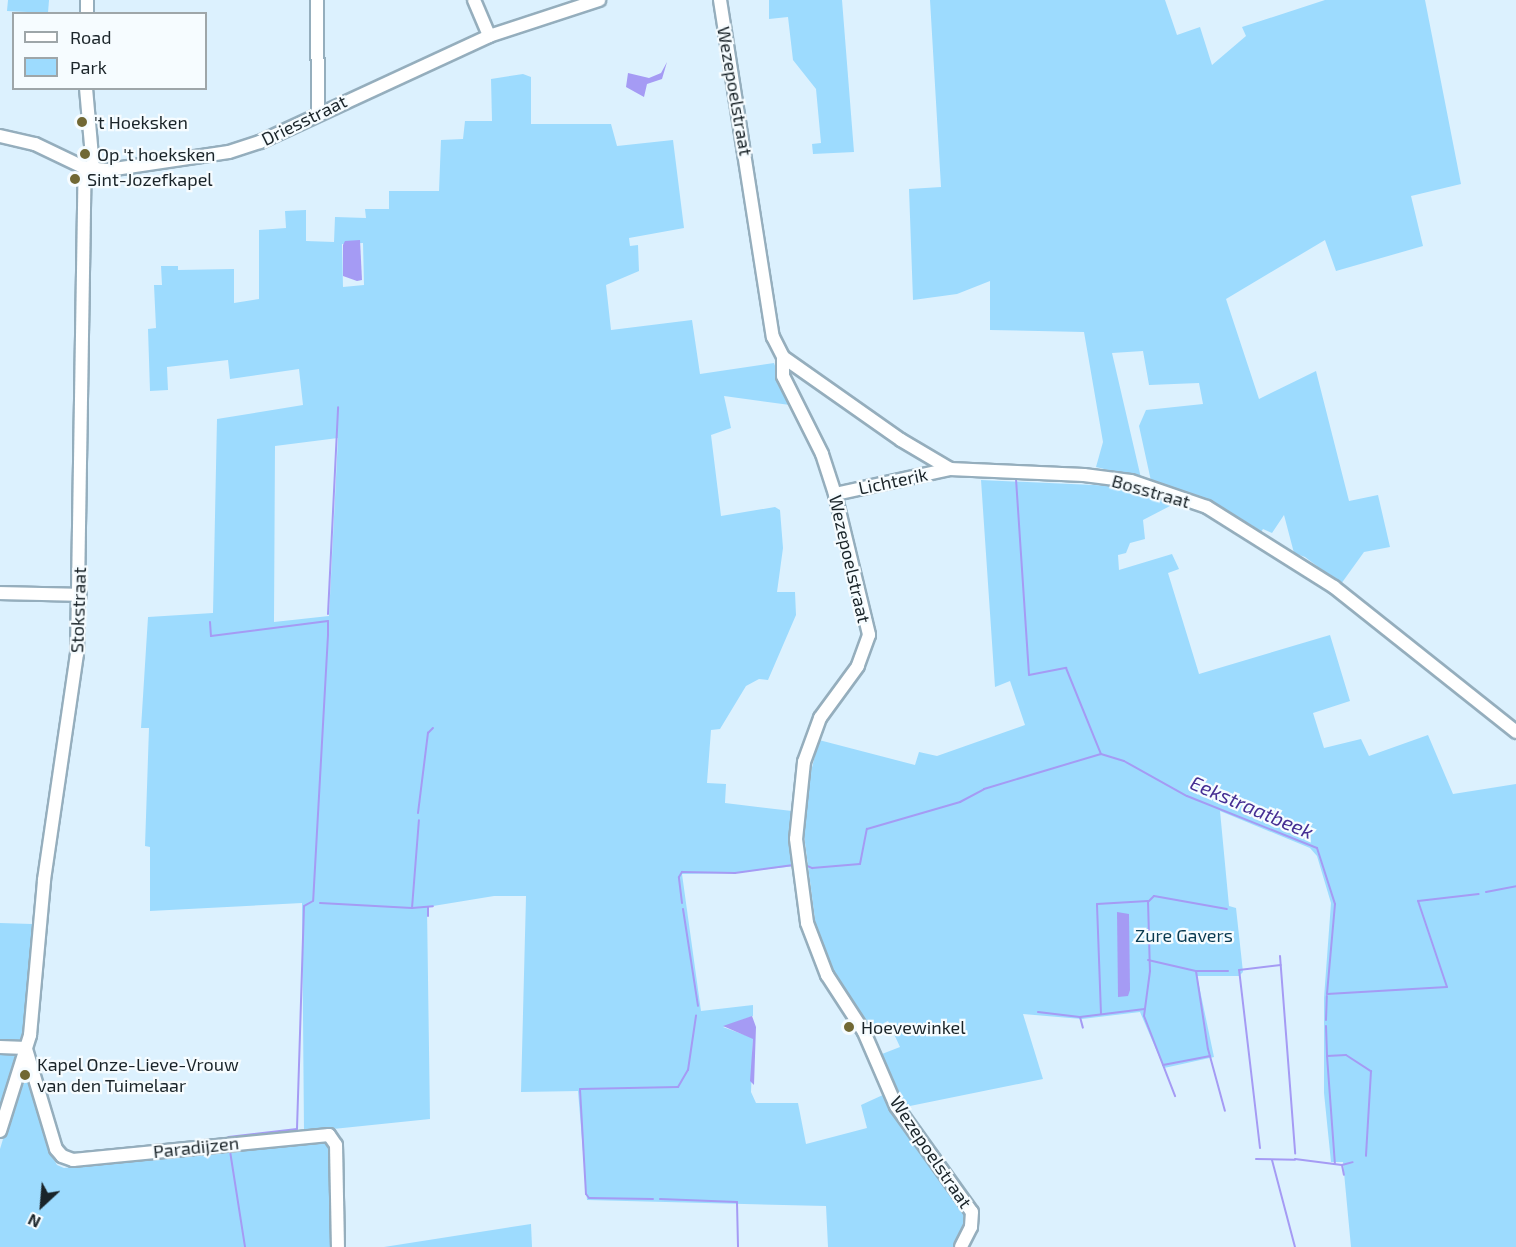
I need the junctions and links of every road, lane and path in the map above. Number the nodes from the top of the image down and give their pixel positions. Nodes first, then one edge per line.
1 (317, 0) edge
2 (474, 0) edge
3 (599, 0) edge
4 (720, 0) edge
5 (581, 2) edge
6 (489, 36) junction
7 (86, 90) edge
8 (318, 114) junction
9 (0, 136) edge
10 (89, 168) junction
11 (783, 357) junction
12 (950, 469) junction
13 (835, 494) junction
14 (0, 593) edge
15 (80, 595) junction
16 (1516, 732) edge
17 (0, 1047) edge
18 (26, 1048) junction
19 (0, 1131) edge
20 (338, 1247) edge
21 (961, 1247) edge

1 - 8 street
2 - 6 street
3 - 5 street, Driesstraat
4 - 11 street, Wezepoelstraat
5 - 6 street, Driesstraat
6 - 8 street, Driesstraat
7 - 10 street, Stokstraat
8 - 10 street, Driesstraat
9 - 10 street, Driesstraat
10 - 15 street, Stokstraat
11 - 12 street, Bosstraat
11 - 13 street, Wezepoelstraat
12 - 13 street, Lichterik
12 - 16 street, Bosstraat
13 - 21 street, Wezepoelstraat
14 - 15 street
15 - 18 street, Stokstraat
17 - 18 street
18 - 19 street, Stokstraat
18 - 20 street, Paradijzen

